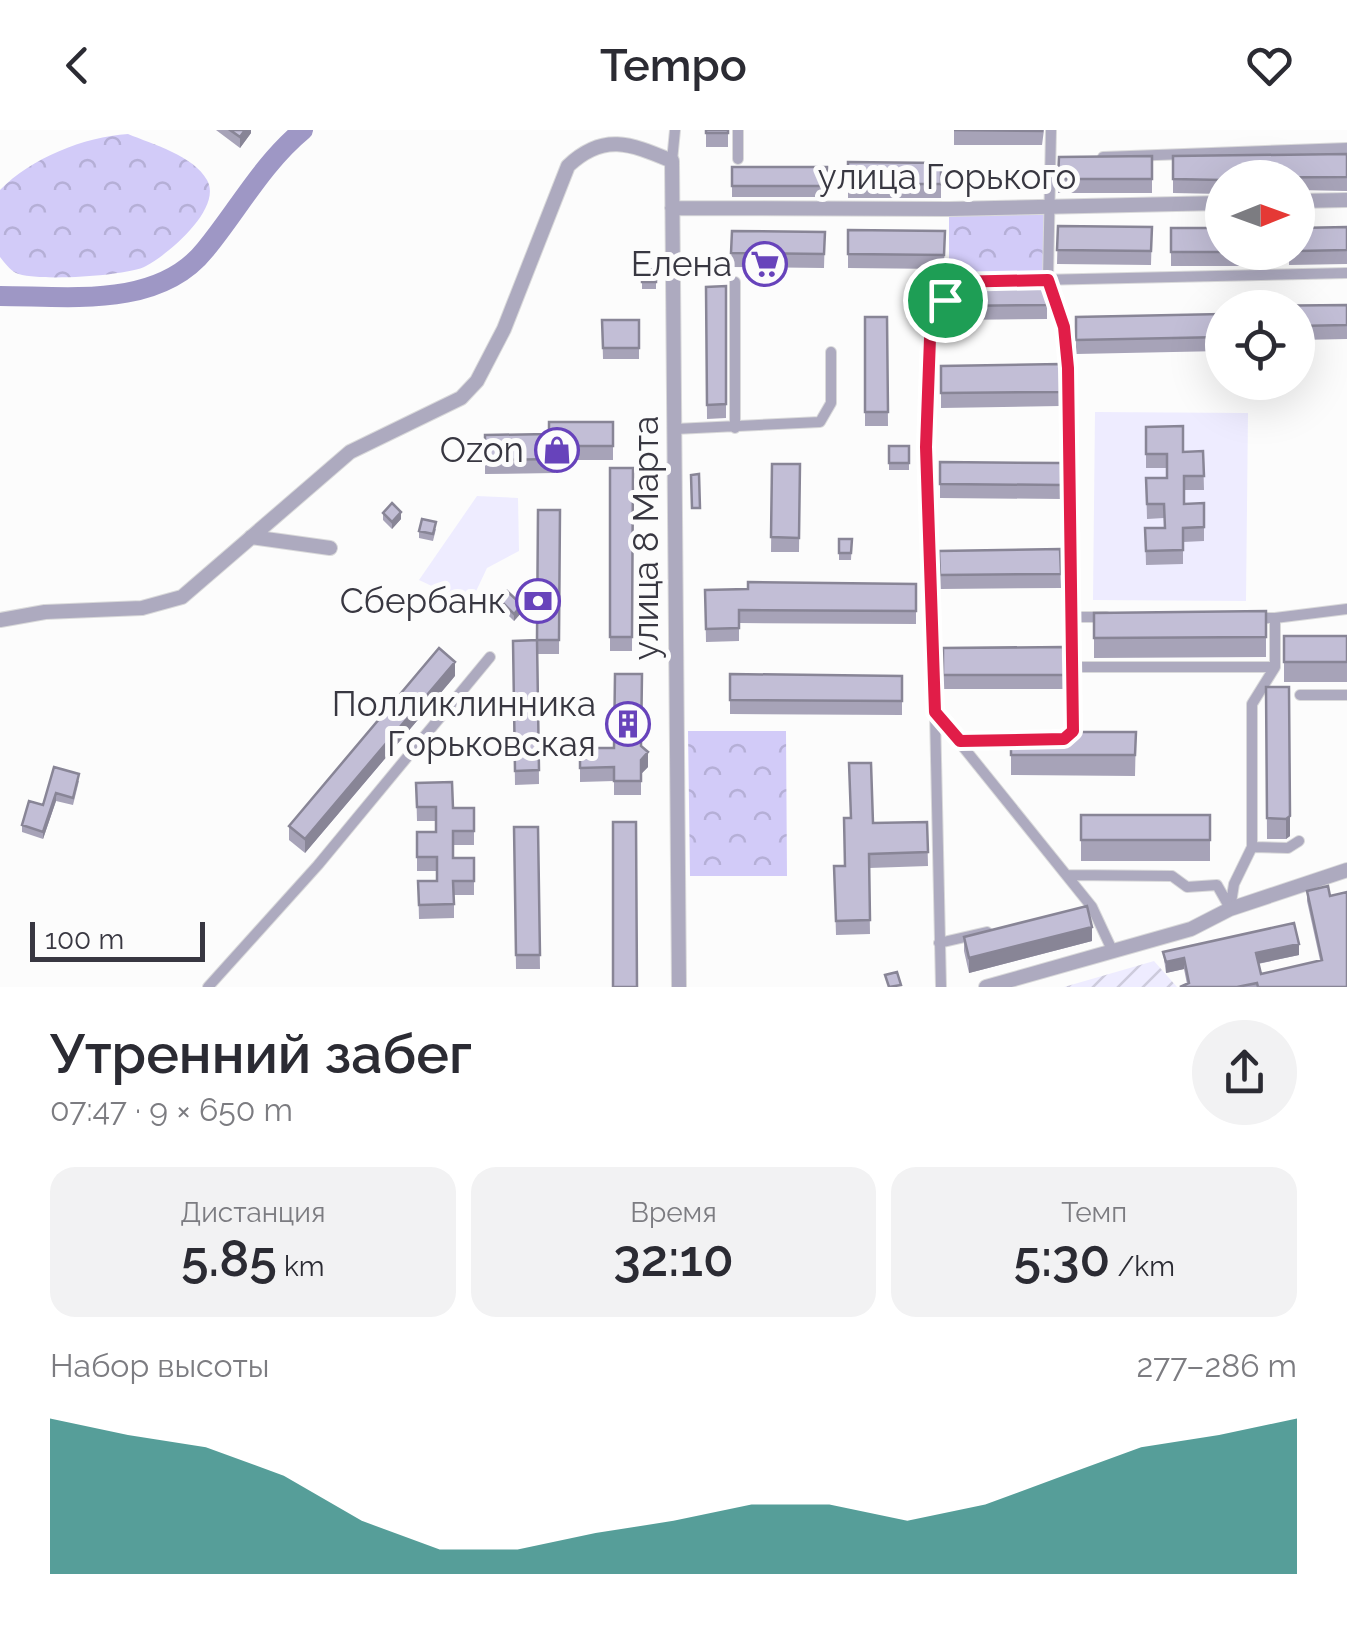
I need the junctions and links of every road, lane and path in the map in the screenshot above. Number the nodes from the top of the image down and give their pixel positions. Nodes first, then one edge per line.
1 (675, 130) edge
2 (738, 130) edge
3 (1051, 130) edge
4 (1347, 148) edge
5 (1067, 158) edge
6 (1086, 158) edge
7 (738, 159) dead end
8 (1049, 159) junction
9 (672, 161) junction
10 (1347, 200) edge
11 (1315, 201) edge
12 (1205, 203) edge
13 (1048, 207) junction
14 (672, 208) junction
15 (1347, 273) edge
16 (1048, 280) junction
17 (735, 282) dead end
18 (831, 352) dead end
19 (735, 428) junction
20 (675, 429) junction
21 (251, 537) junction
22 (330, 548) dead end
23 (1347, 608) edge
24 (1071, 617) junction
25 (1127, 617) edge
26 (1238, 618) edge
27 (1275, 618) junction
28 (0, 620) edge
29 (490, 657) dead end
30 (1073, 667) junction
31 (1275, 667) junction
32 (1300, 695) dead end
33 (1347, 695) edge
34 (935, 712) junction
35 (960, 741) junction
36 (1299, 841) dead end
37 (1252, 847) junction
38 (1347, 870) edge
39 (1068, 875) junction
40 (1092, 908) junction
41 (1230, 909) junction
42 (1073, 912) edge
43 (996, 930) edge
44 (939, 943) junction
45 (1113, 952) junction
46 (208, 987) edge
47 (678, 987) edge
48 (942, 987) edge
49 (986, 987) edge

1 - 9 street
2 - 7 street
3 - 8 street
4 - 6 street
5 - 8 street
8 - 13 street
9 - 14 street, улица 8 Марта
9 - 21 street
10 - 11 street
12 - 13 street, улица Горького
13 - 14 street, улица Горького
13 - 16 street
14 - 20 street, улица 8 Марта
15 - 16 street
16 - 24 street
16 - 34 street
17 - 19 street
18 - 19 street
19 - 20 street
20 - 47 street, улица 8 Марта
21 - 22 street
21 - 28 street
23 - 27 street
24 - 25 street
24 - 30 street
26 - 27 street
27 - 31 street
29 - 46 street
30 - 31 street
30 - 35 street
31 - 37 street
32 - 33 street
34 - 35 street
34 - 44 street
35 - 39 street
36 - 37 street
37 - 41 street
38 - 41 street
39 - 40 street
39 - 41 street
40 - 42 street
40 - 45 street
41 - 45 street
43 - 44 street
44 - 48 street
45 - 49 street

